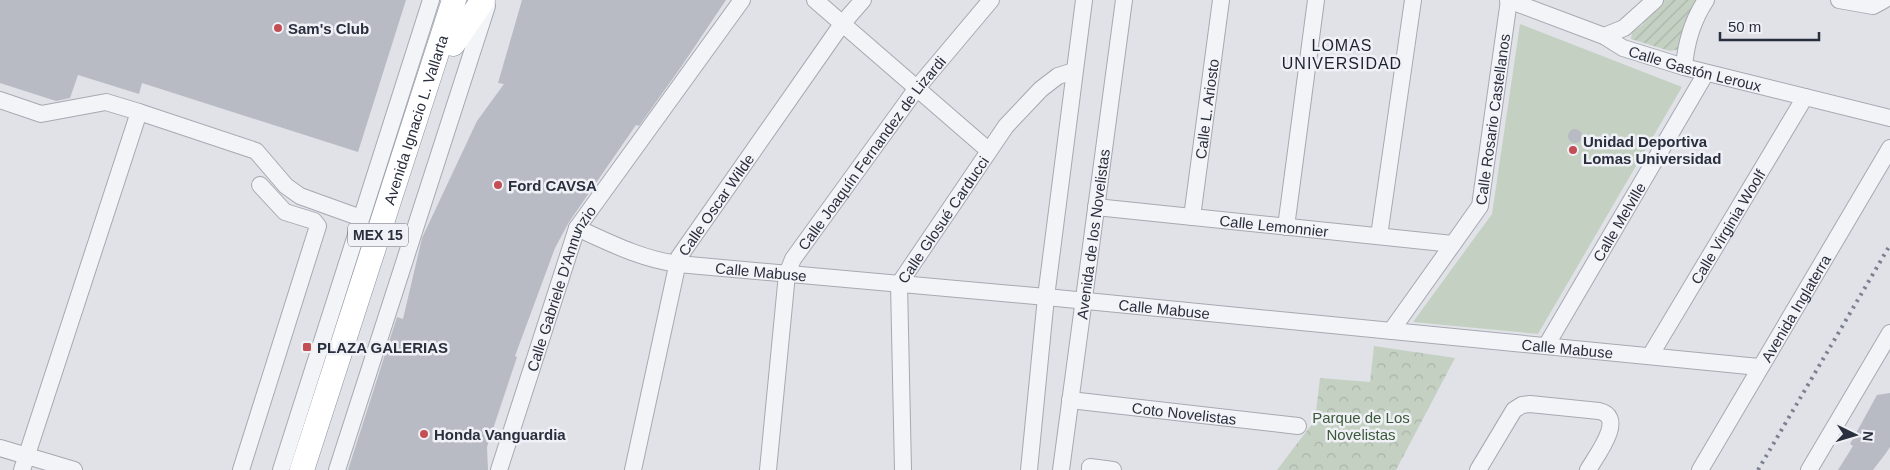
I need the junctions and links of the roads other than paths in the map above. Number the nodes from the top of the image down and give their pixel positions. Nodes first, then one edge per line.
1 (431, 0) edge
2 (441, 0) edge
3 (454, 0) edge
4 (467, 0) edge
5 (483, 0) edge
6 (488, 0) edge
7 (742, 0) edge
8 (815, 0) edge
9 (863, 0) edge
10 (992, 0) edge
11 (1084, 0) edge
12 (1124, 0) edge
13 (1221, 0) edge
14 (1316, 0) edge
15 (1413, 0) edge
16 (1509, 0) edge
17 (1655, 0) edge
18 (1706, 0) edge
19 (1839, 0) edge
20 (1884, 0) edge
21 (842, 24) junction
22 (1604, 36) junction
23 (453, 44) junction
24 (1684, 67) junction
25 (1074, 71) junction
26 (1706, 72) junction
27 (917, 88) junction
28 (1805, 97) junction
29 (0, 100) edge
30 (418, 110) junction
31 (139, 112) junction
32 (1890, 118) edge
33 (1890, 148) edge
34 (988, 150) junction
35 (260, 186) dead end
36 (1096, 207) junction
37 (1192, 217) junction
38 (362, 218) junction
39 (1286, 227) junction
40 (578, 228) junction
41 (1379, 236) junction
42 (1453, 244) junction
43 (678, 264) junction
44 (787, 274) junction
45 (899, 284) junction
46 (1046, 297) junction
47 (1083, 301) junction
48 (1391, 331) junction
49 (1890, 333) edge
50 (1546, 346) junction
51 (1650, 356) junction
52 (1759, 367) junction
53 (1070, 400) junction
54 (1298, 426) dead end
55 (0, 448) edge
56 (25, 463) edge
57 (74, 470) edge
58 (240, 470) edge
59 (281, 470) edge
60 (302, 470) edge
61 (317, 470) edge
62 (337, 470) edge
63 (499, 470) edge
64 (633, 470) edge
65 (768, 470) edge
66 (903, 470) edge
67 (1030, 470) edge
68 (1061, 470) edge
69 (1090, 470) edge
70 (1113, 470) edge
71 (1478, 470) edge
72 (1588, 470) edge
73 (1700, 470) edge
74 (1809, 470) edge

1 - 38 street, Avenida Ignacio L. Vallarta
2 - 30 highway
3 - 30 highway, Avenida Ignacio L. Vallarta / MEX 15
4 - 23 highway, Avenida Ignacio L. Vallarta / MEX 15
5 - 23 highway
6 - 62 street
7 - 40 street, Calle Gabriele D'Annunzio
8 - 21 street
9 - 21 street, Calle Oscar Wilde
10 - 27 street, Calle Joaquín Fernandez de Lizardi
11 - 25 street
12 - 36 street, Avenida de los Novelistas
13 - 37 street, Calle L. Ariosto
14 - 39 street
15 - 41 street
16 - 22 street, Calle Gastón Leroux
16 - 42 street, Calle Rosario Castellanos
17 - 22 street
18 - 24 street
19 - 20 street
21 - 27 street
21 - 43 street, Calle Oscar Wilde
22 - 24 street, Calle Gastón Leroux
23 - 61 highway, Avenida Ignacio L. Vallarta / MEX 15
24 - 26 street, Calle Gastón Leroux
25 - 34 street, Calle Glosué Carducci
25 - 46 street
26 - 28 street, Calle Gastón Leroux
26 - 50 street, Calle Melville
27 - 34 street
27 - 44 street, Calle Joaquín Fernandez de Lizardi
28 - 32 street, Calle Gastón Leroux
28 - 51 street, Calle Virginia Woolf
29 - 31 street
30 - 60 highway, Avenida Ignacio L. Vallarta / MEX 15
31 - 38 street
31 - 56 street
33 - 52 street, Avenida Inglaterra
34 - 45 street, Calle Glosué Carducci
35 - 58 street
36 - 37 street, Calle Lemonnier
36 - 47 street, Avenida de los Novelistas
37 - 39 street, Calle Lemonnier
38 - 59 street, Avenida Ignacio L. Vallarta
39 - 41 street, Calle Lemonnier
40 - 43 street, Calle Mabuse
40 - 63 street, Calle Gabriele D'Annunzio
41 - 42 street, Calle Lemonnier
42 - 48 street, Calle Rosario Castellanos
43 - 44 street, Calle Mabuse
43 - 64 street, Calle Oscar Wilde
44 - 45 street, Calle Mabuse
44 - 65 street, Calle Joaquín Fernandez de Lizardi
45 - 46 street, Calle Mabuse
45 - 66 street, Calle Glosué Carducci
46 - 47 street, Calle Mabuse
46 - 67 street
47 - 48 street, Calle Mabuse
47 - 53 street, Avenida de los Novelistas
48 - 50 street, Calle Mabuse
49 - 74 street
50 - 51 street, Calle Mabuse
51 - 52 street, Calle Mabuse
52 - 73 street, Avenida Inglaterra
53 - 54 street, Coto Novelistas
53 - 68 street, Avenida de los Novelistas
55 - 56 street
56 - 57 street
69 - 70 street
71 - 72 street

